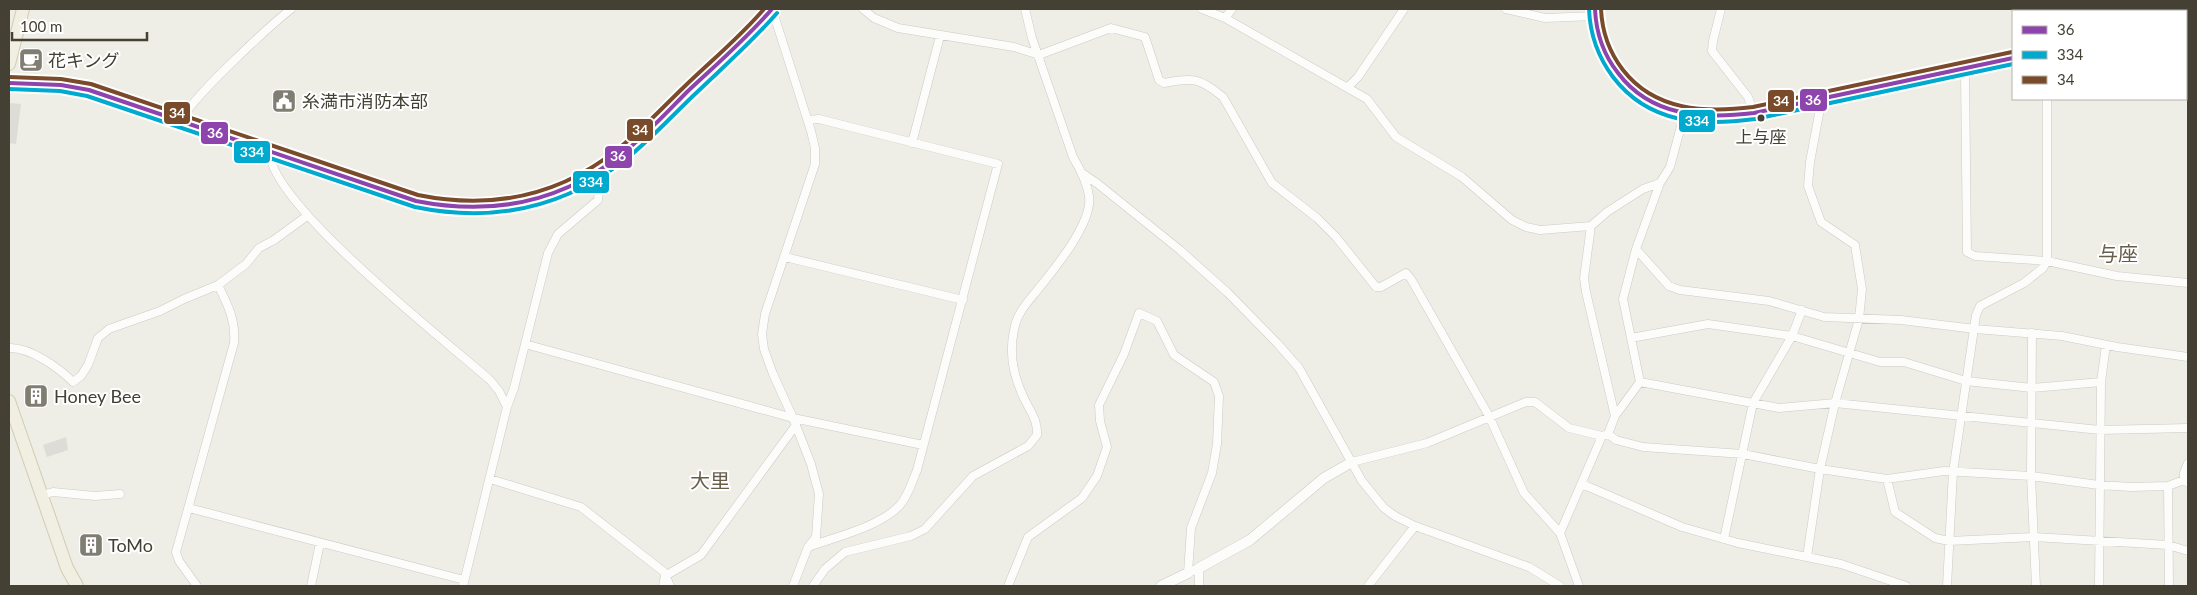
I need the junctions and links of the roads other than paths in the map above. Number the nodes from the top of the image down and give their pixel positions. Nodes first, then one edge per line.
1 (23, 9) edge
2 (291, 9) edge
3 (863, 9) edge
4 (1025, 9) edge
5 (1202, 9) edge
6 (1232, 9) edge
7 (1404, 9) edge
8 (1506, 9) edge
9 (1721, 9) edge
10 (771, 10) edge
11 (1595, 12) edge
12 (1225, 18) junction
13 (940, 36) junction
14 (1039, 55) junction
15 (2012, 58) edge
16 (9, 64) edge
17 (1963, 68) junction
18 (9, 82) edge
19 (1348, 87) junction
20 (1822, 98) junction
21 (2047, 100) edge
22 (1754, 113) junction
23 (1684, 115) junction
24 (808, 120) junction
25 (181, 122) junction
26 (912, 143) junction
27 (270, 152) junction
28 (1082, 173) junction
29 (591, 176) junction
30 (1660, 183) junction
31 (307, 216) junction
32 (1591, 226) junction
33 (1636, 249) junction
34 (785, 257) junction
35 (2048, 262) junction
36 (2188, 283) edge
37 (218, 285) junction
38 (963, 300) junction
39 (1802, 310) junction
40 (1859, 319) junction
41 (1975, 329) junction
42 (2032, 333) junction
43 (1792, 336) junction
44 (1630, 338) junction
45 (526, 344) junction
46 (2106, 345) junction
47 (9, 348) edge
48 (1849, 353) junction
49 (2188, 357) edge
50 (1966, 381) junction
51 (1640, 382) junction
52 (2102, 382) junction
53 (2032, 388) junction
54 (9, 400) edge
55 (1753, 403) junction
56 (1835, 403) junction
57 (507, 407) junction
58 (1489, 416) junction
59 (1615, 416) junction
60 (1961, 416) junction
61 (794, 421) junction
62 (2032, 424) junction
63 (2188, 428) edge
64 (2100, 430) junction
65 (1605, 435) junction
66 (923, 444) junction
67 (1743, 454) junction
68 (1352, 462) junction
69 (2188, 463) edge
70 (1820, 469) junction
71 (1952, 472) junction
72 (2031, 476) junction
73 (490, 479) junction
74 (1887, 479) junction
75 (2186, 482) edge
76 (1582, 484) junction
77 (2099, 485) junction
78 (2168, 486) junction
79 (42, 494) junction
80 (120, 494) dead end
81 (189, 508) junction
82 (1415, 526) junction
83 (1560, 532) junction
84 (2034, 537) junction
85 (1724, 539) junction
86 (1949, 541) junction
87 (2099, 541) junction
88 (320, 543) junction
89 (2168, 545) junction
90 (808, 547) junction
91 (2188, 551) edge
92 (1807, 557) junction
93 (1199, 568) junction
94 (1188, 573) junction
95 (666, 576) junction
96 (464, 583) edge
97 (1555, 585) edge
98 (76, 586) edge
99 (197, 586) edge
100 (311, 586) edge
101 (664, 586) edge
102 (670, 586) edge
103 (794, 586) edge
104 (813, 586) edge
105 (1008, 586) edge
106 (1161, 586) edge
107 (1199, 586) edge
108 (1368, 586) edge
109 (1579, 586) edge
110 (1906, 586) edge
111 (1946, 586) edge
112 (2036, 586) edge
113 (2099, 586) edge
114 (2169, 586) edge

1 - 16 main road
2 - 25 street
3 - 13 street
4 - 14 street
5 - 12 street
6 - 12 street
7 - 19 street
8 - 11 street
9 - 22 street
10 - 24 street
10 - 29 main road
11 - 23 main road
12 - 19 street
13 - 14 street
13 - 26 street
14 - 28 street
14 - 58 street
15 - 17 main road
17 - 20 main road
17 - 35 street
18 - 25 main road
19 - 32 street
20 - 22 main road
20 - 40 street
21 - 35 street
22 - 23 main road
23 - 30 street
24 - 26 street
24 - 34 street
25 - 27 main road
26 - 38 street
27 - 29 main road
27 - 31 street
28 - 68 street
28 - 104 street
29 - 45 street
30 - 32 street
30 - 33 street
31 - 37 street
31 - 57 street
32 - 59 street
33 - 39 street
33 - 44 street
34 - 38 street
34 - 61 street
35 - 36 street
35 - 41 street
37 - 47 street
37 - 81 street
38 - 66 street
39 - 40 street
39 - 43 street
40 - 41 street
40 - 48 street
41 - 42 street
41 - 50 street
42 - 46 street
42 - 53 street
43 - 44 street
43 - 48 street
43 - 55 street
44 - 51 street
45 - 57 street
45 - 61 street
46 - 49 street
46 - 52 street
48 - 50 street
48 - 56 street
50 - 53 street
50 - 60 street
51 - 55 street
51 - 59 street
52 - 53 street
52 - 64 street
53 - 62 street
54 - 79 main road
55 - 56 street
55 - 67 street
56 - 60 street
56 - 70 street
57 - 73 street
58 - 65 street
58 - 68 street
58 - 83 street
59 - 65 street
60 - 62 street
60 - 71 street
61 - 66 street
61 - 90 street
61 - 95 street
62 - 64 street
62 - 72 street
63 - 64 street
64 - 77 street
65 - 67 street
65 - 76 street
66 - 90 street
67 - 70 street
67 - 85 street
68 - 82 street
68 - 93 street
69 - 75 street
70 - 74 street
70 - 92 street
71 - 72 street
71 - 74 street
71 - 86 street
72 - 77 street
72 - 84 street
73 - 95 street
73 - 96 street
74 - 86 street
75 - 78 street
76 - 83 street
76 - 85 street
77 - 78 street
77 - 87 street
78 - 89 street
79 - 80 street
79 - 98 main road
81 - 88 street
81 - 99 street
82 - 97 street
82 - 108 street
83 - 109 street
84 - 86 street
84 - 87 street
84 - 112 street
85 - 92 street
86 - 111 street
87 - 89 street
87 - 113 street
88 - 96 street
88 - 100 street
89 - 91 street
89 - 114 street
90 - 103 street
92 - 110 street
93 - 94 street
93 - 107 street
94 - 105 street
94 - 106 street
95 - 101 street
95 - 102 street

